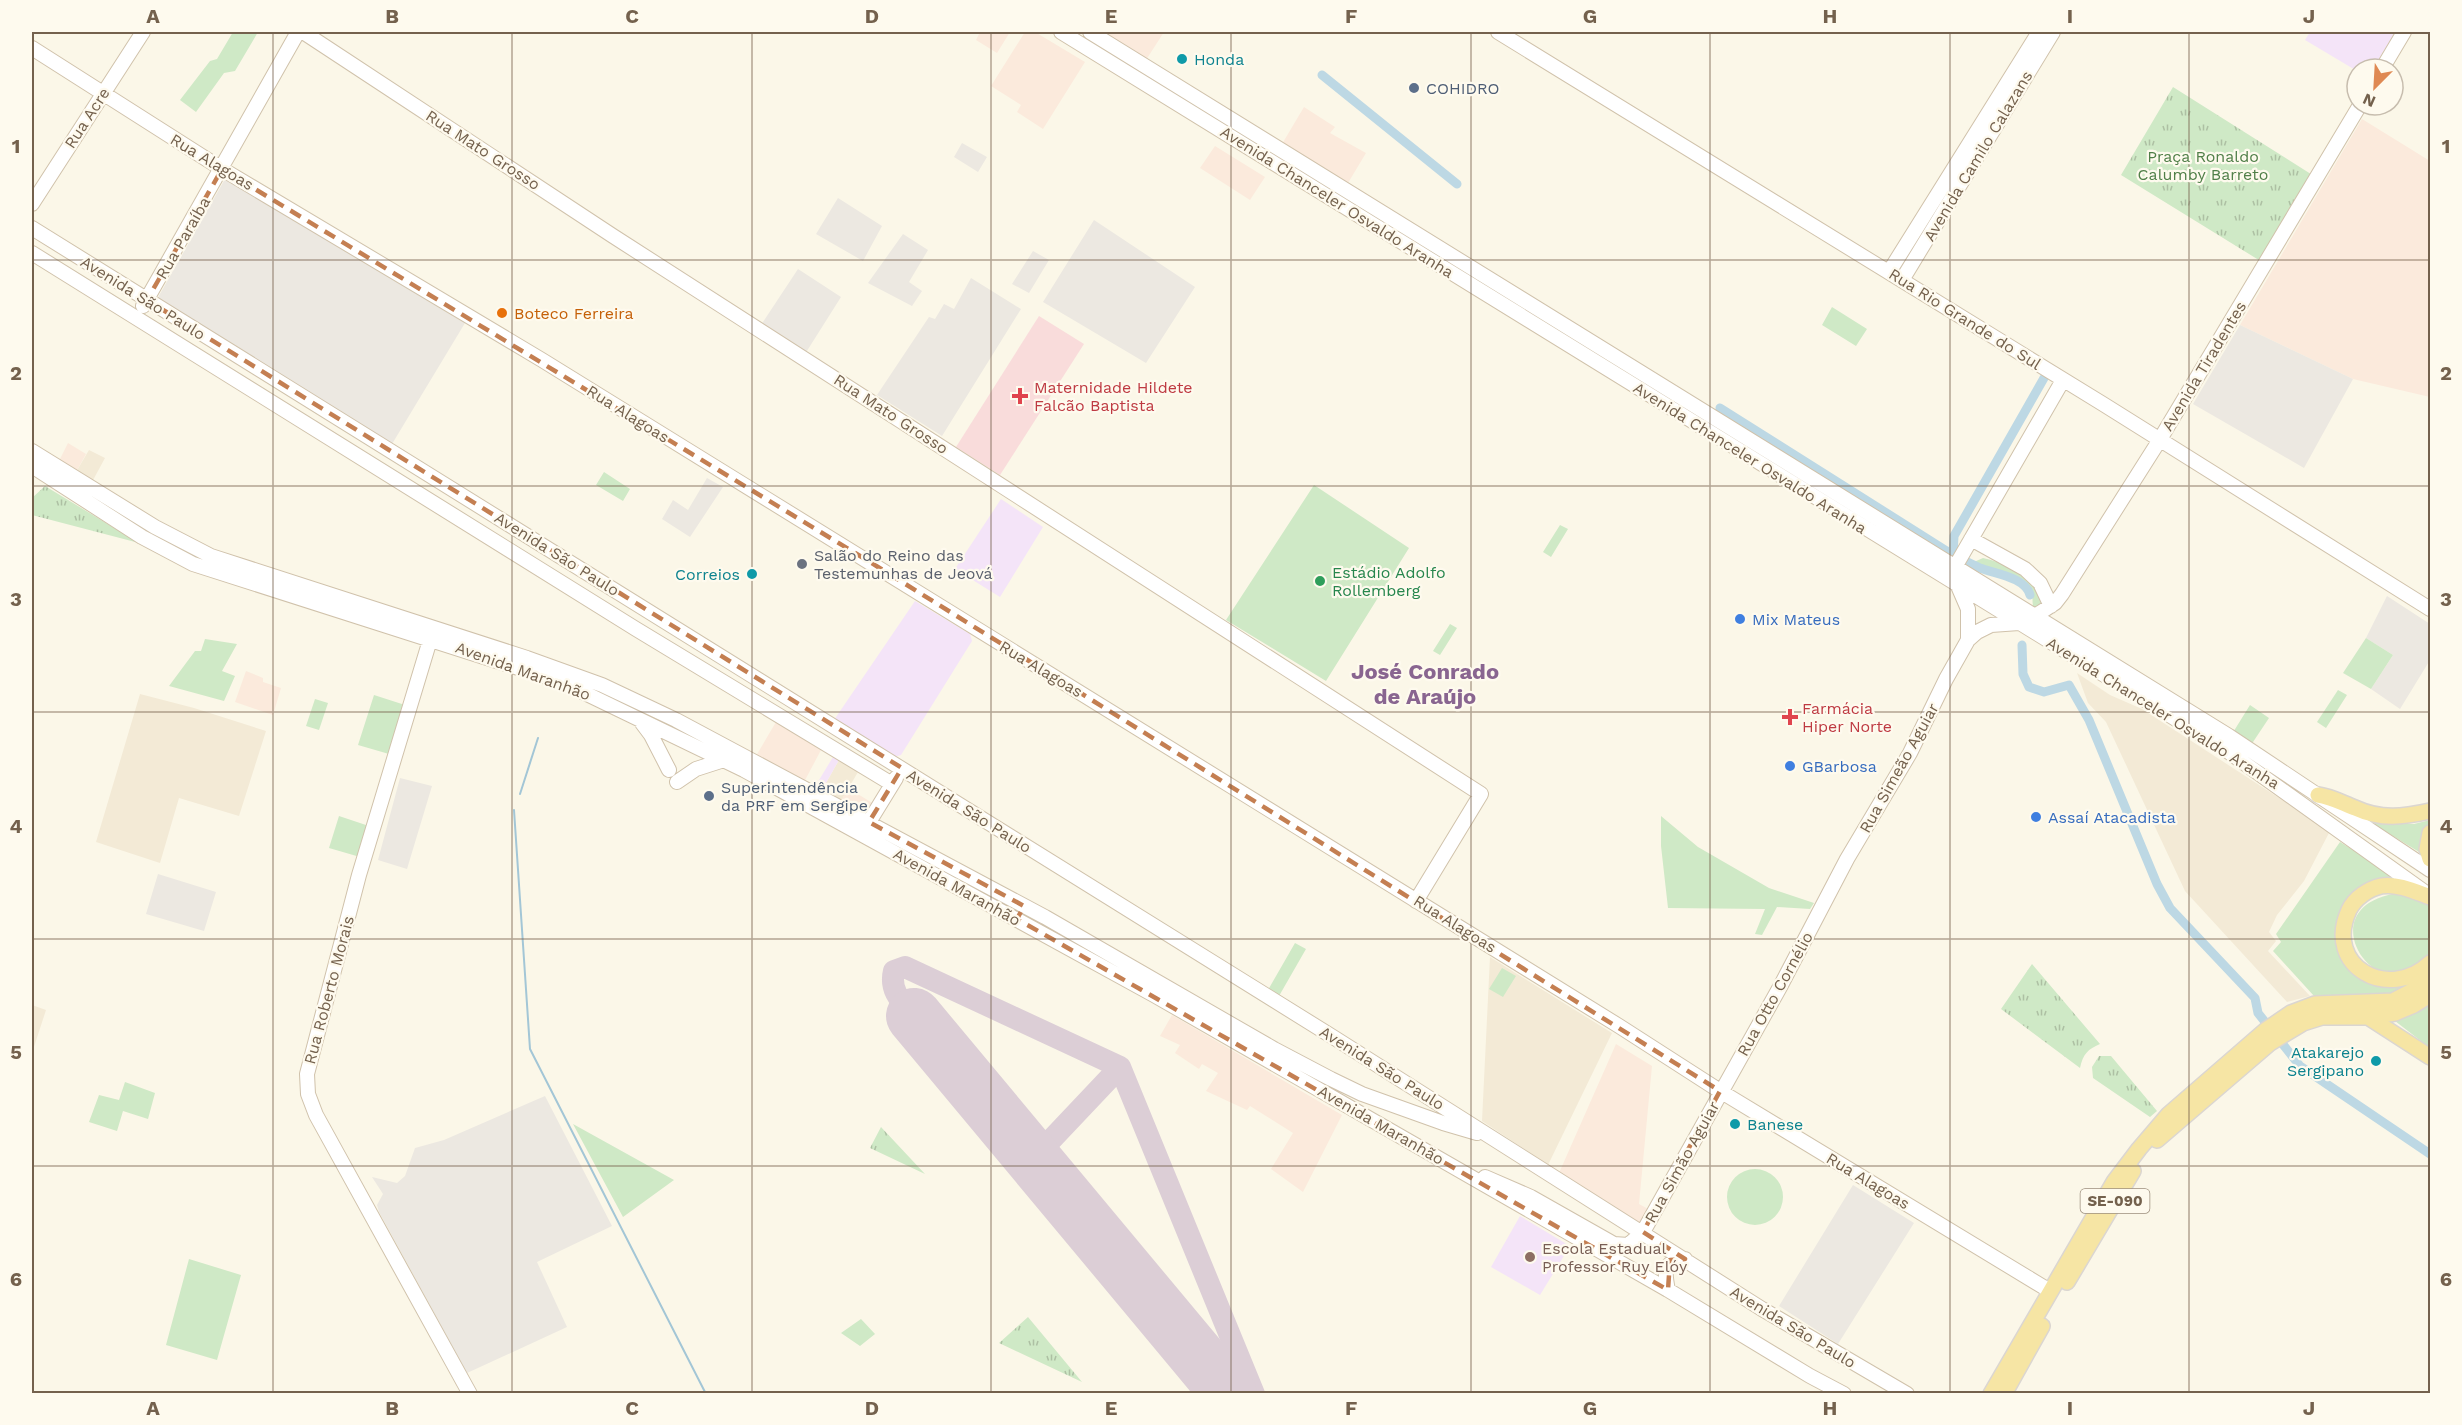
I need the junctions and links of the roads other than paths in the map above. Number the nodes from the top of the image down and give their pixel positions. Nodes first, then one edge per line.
1 (143, 32) edge
2 (300, 32) edge
3 (1061, 32) edge
4 (1090, 32) edge
5 (1498, 32) edge
6 (2040, 32) edge
7 (2054, 32) edge
8 (2404, 32) edge
9 (32, 48) edge
10 (2389, 57) edge
11 (102, 93) junction
12 (2353, 117) edge
13 (222, 169) junction
14 (32, 204) edge
15 (32, 228) edge
16 (32, 253) edge
17 (1889, 272) junction
18 (1902, 280) junction
19 (147, 300) junction
20 (136, 317) junction
21 (2063, 380) junction
22 (2159, 441) junction
23 (32, 451) edge
24 (32, 466) edge
25 (1971, 539) junction
26 (1959, 561) junction
27 (1958, 586) junction
28 (2051, 606) junction
29 (2430, 609) edge
30 (2035, 616) junction
31 (2021, 623) junction
32 (432, 634) junction
33 (1968, 640) junction
34 (639, 719) junction
35 (724, 760) junction
36 (902, 768) junction
37 (892, 784) junction
38 (2318, 795) junction
39 (2430, 811) edge
40 (869, 822) junction
41 (2430, 833) edge
42 (2430, 859) edge
43 (2430, 870) edge
44 (1828, 897) joint
45 (2430, 897) edge
46 (1416, 901) junction
47 (1024, 906) junction
48 (1017, 919) junction
49 (2430, 963) edge
50 (2430, 977) edge
51 (2430, 994) edge
52 (2368, 1017) junction
53 (2276, 1031) junction
54 (2430, 1057) edge
55 (1720, 1091) junction
56 (1493, 1138) junction
57 (1437, 1157) junction
58 (1643, 1232) junction
59 (1685, 1259) junction
60 (1668, 1290) junction
61 (2050, 1292) junction
62 (470, 1394) edge
63 (1844, 1394) edge
64 (1907, 1394) edge
65 (1991, 1394) edge
66 (2004, 1394) edge

1 - 11 main road, Rua Acre
2 - 13 main road, Rua Paraíba
2 - 46 main road, Rua Mato Grosso
3 - 27 main road, Avenida Chanceler Osvaldo Aranha
4 - 26 main road, Avenida Chanceler Osvaldo Aranha
5 - 17 main road, Rua Rio Grande do Sul
6 - 17 main road, Avenida Camilo Calazans
7 - 18 main road, Avenida Camilo Calazans
8 - 10 main road
9 - 11 main road, Rua Alagoas
11 - 13 main road, Rua Alagoas
11 - 14 main road, Rua Acre
12 - 22 main road, Avenida Tiradentes
13 - 19 main road, Rua Paraíba
13 - 46 main road, Rua Alagoas
15 - 19 main road, Avenida São Paulo
16 - 20 main road, Avenida São Paulo
17 - 18 main road, Rua Rio Grande do Sul
18 - 21 main road, Rua Rio Grande do Sul
19 - 20 main road, Rua Paraíba
19 - 36 main road, Avenida São Paulo
20 - 37 main road, Avenida São Paulo
21 - 22 main road, Rua Rio Grande do Sul
21 - 25 main road
22 - 28 main road, Avenida Tiradentes
22 - 29 main road, Rua Rio Grande do Sul
23 - 32 main road, Avenida Maranhão
24 - 32 main road, Avenida Maranhão
25 - 26 main road
25 - 28 main road
26 - 27 main road
26 - 30 main road, Avenida Chanceler Osvaldo Aranha
27 - 31 main road, Avenida Chanceler Osvaldo Aranha
27 - 33 main road
28 - 30 main road, Avenida Tiradentes
30 - 38 main road, Avenida Chanceler Osvaldo Aranha
31 - 33 main road
31 - 45 main road, Avenida Chanceler Osvaldo Aranha
32 - 34 main road, Avenida Maranhão
32 - 40 main road, Avenida Maranhão
32 - 62 main road, Rua Roberto Morais
33 - 44 main road, Rua Simeão Aguiar
34 - 35 main road, Avenida Maranhão
34 - 35 main road
35 - 48 main road, Avenida Maranhão
36 - 37 main road
36 - 56 main road, Avenida São Paulo
37 - 40 main road
38 - 39 main road
38 - 43 main road, Avenida Chanceler Osvaldo Aranha
40 - 47 main road, Avenida Maranhão
41 - 42 main road
44 - 55 main road, Rua Otto Cornélio
45 - 49 main road
46 - 55 main road, Rua Alagoas
47 - 48 main road
47 - 56 main road, Avenida Maranhão
48 - 57 main road, Avenida Maranhão
50 - 53 main road, SE-090
51 - 52 main road, SE-090
52 - 53 main road, SE-090
52 - 54 main road
53 - 61 main road, SE-090
53 - 66 main road, SE-090
55 - 58 main road, Rua Simão Aguiar
55 - 61 main road, Rua Alagoas
56 - 58 main road, Avenida São Paulo
57 - 58 main road
57 - 60 main road, Avenida Maranhão
58 - 59 main road, Avenida São Paulo
59 - 60 main road
59 - 64 main road, Avenida São Paulo
60 - 63 main road, Avenida Maranhão
61 - 65 main road, SE-090

